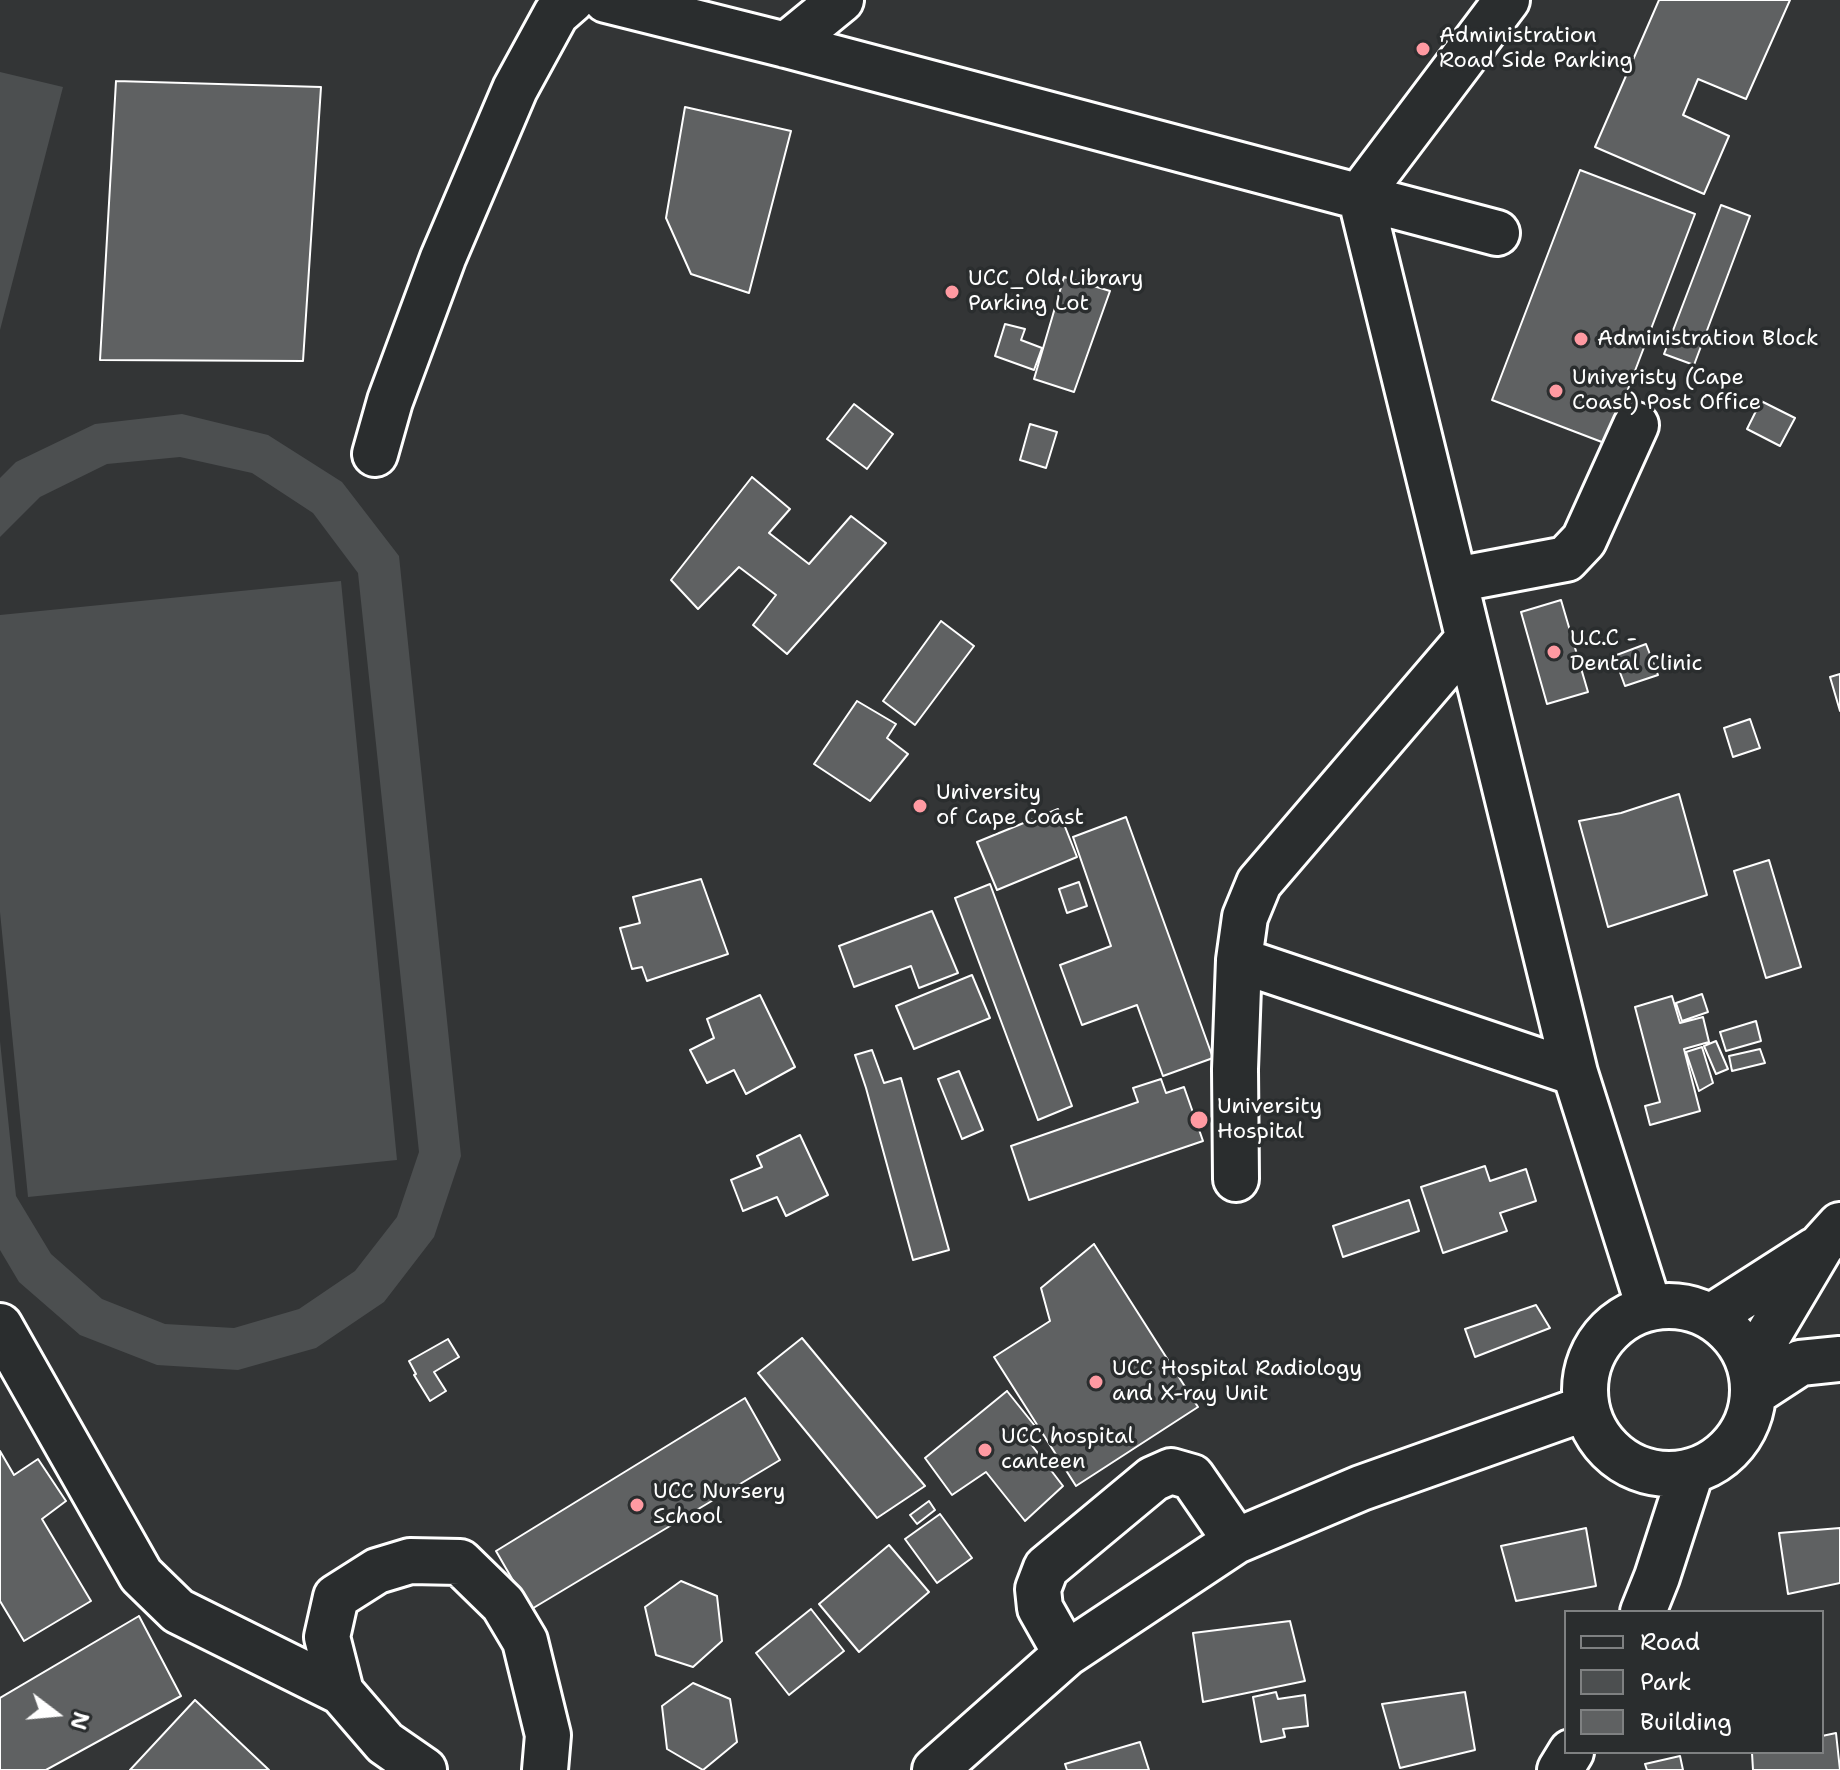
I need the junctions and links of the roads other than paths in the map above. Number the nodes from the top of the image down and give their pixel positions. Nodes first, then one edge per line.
1 (572, 0) edge
2 (606, 0) edge
3 (841, 0) edge
4 (1507, 0) edge
5 (786, 45) junction
6 (1360, 195) junction
7 (1497, 233) dead end
8 (1636, 425) dead end
9 (375, 454) dead end
10 (1455, 580) junction
11 (1468, 639) junction
12 (1239, 960) junction
13 (1575, 1073) junction
14 (1236, 1179) dead end
15 (1830, 1235) edge
16 (1649, 1307) junction
17 (1712, 1316) junction
18 (0, 1326) edge
19 (1840, 1359) edge
20 (1752, 1379) junction
21 (1586, 1408) junction
22 (1691, 1472) junction
23 (1236, 1541) junction
24 (1644, 1610) edge
25 (1066, 1654) junction
26 (341, 1692) junction
27 (424, 1770) edge
28 (545, 1770) edge
29 (935, 1770) edge

1 - 9 street
2 - 5 street
3 - 5 street
4 - 6 street
5 - 6 street
6 - 7 street
6 - 10 street
8 - 10 street
10 - 11 street
11 - 12 street
11 - 13 street
12 - 13 street
12 - 14 street
13 - 16 street
15 - 17 street
15 - 20 street
16 - 17 street
16 - 21 street
17 - 20 street
18 - 26 street
19 - 20 street
20 - 22 street
21 - 22 street
21 - 23 street
22 - 24 street
23 - 25 street
23 - 25 street
25 - 29 street
26 - 27 street
26 - 28 street

